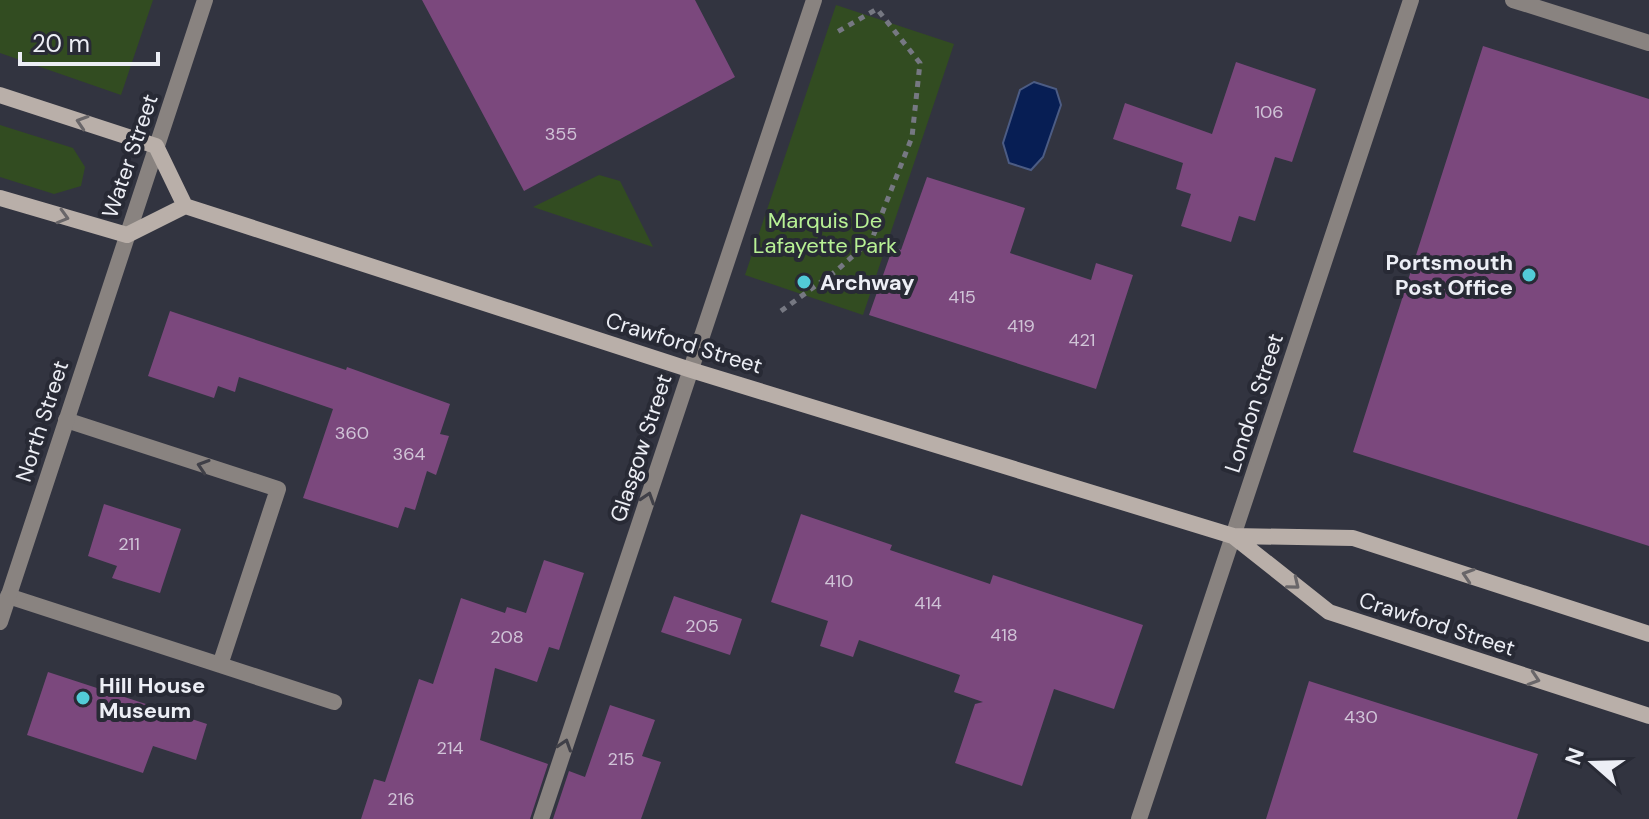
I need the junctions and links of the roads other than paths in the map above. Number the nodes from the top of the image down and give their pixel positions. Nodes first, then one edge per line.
1 (205, 0) edge
2 (814, 0) edge
3 (1411, 0) edge
4 (1513, 0) edge
5 (1649, 43) edge
6 (0, 95) edge
7 (156, 146) junction
8 (0, 198) edge
9 (185, 206) junction
10 (127, 235) junction
11 (691, 370) junction
12 (66, 420) junction
13 (1233, 536) junction
14 (8, 596) junction
15 (0, 622) edge
16 (1649, 634) edge
17 (220, 665) junction
18 (334, 702) dead end
19 (1649, 716) edge
20 (541, 819) edge
21 (1139, 819) edge

1 - 7 street, Water Street
2 - 11 street, Glasgow Street
3 - 13 street, London Street
4 - 5 street
7 -> 6 main road
7 - 9 main road
7 - 10 street, Water Street
8 -> 10 main road
9 - 10 main road
9 - 11 main road, Crawford Street
10 - 12 street, North Street
11 - 13 main road, Crawford Street
20 -> 11 street, Glasgow Street
12 - 14 street, North Street
17 -> 12 street
16 -> 13 main road, Crawford Street
13 -> 19 main road, Crawford Street
13 - 21 street, London Street
14 - 15 street, North Street
14 - 17 street
17 - 18 street

